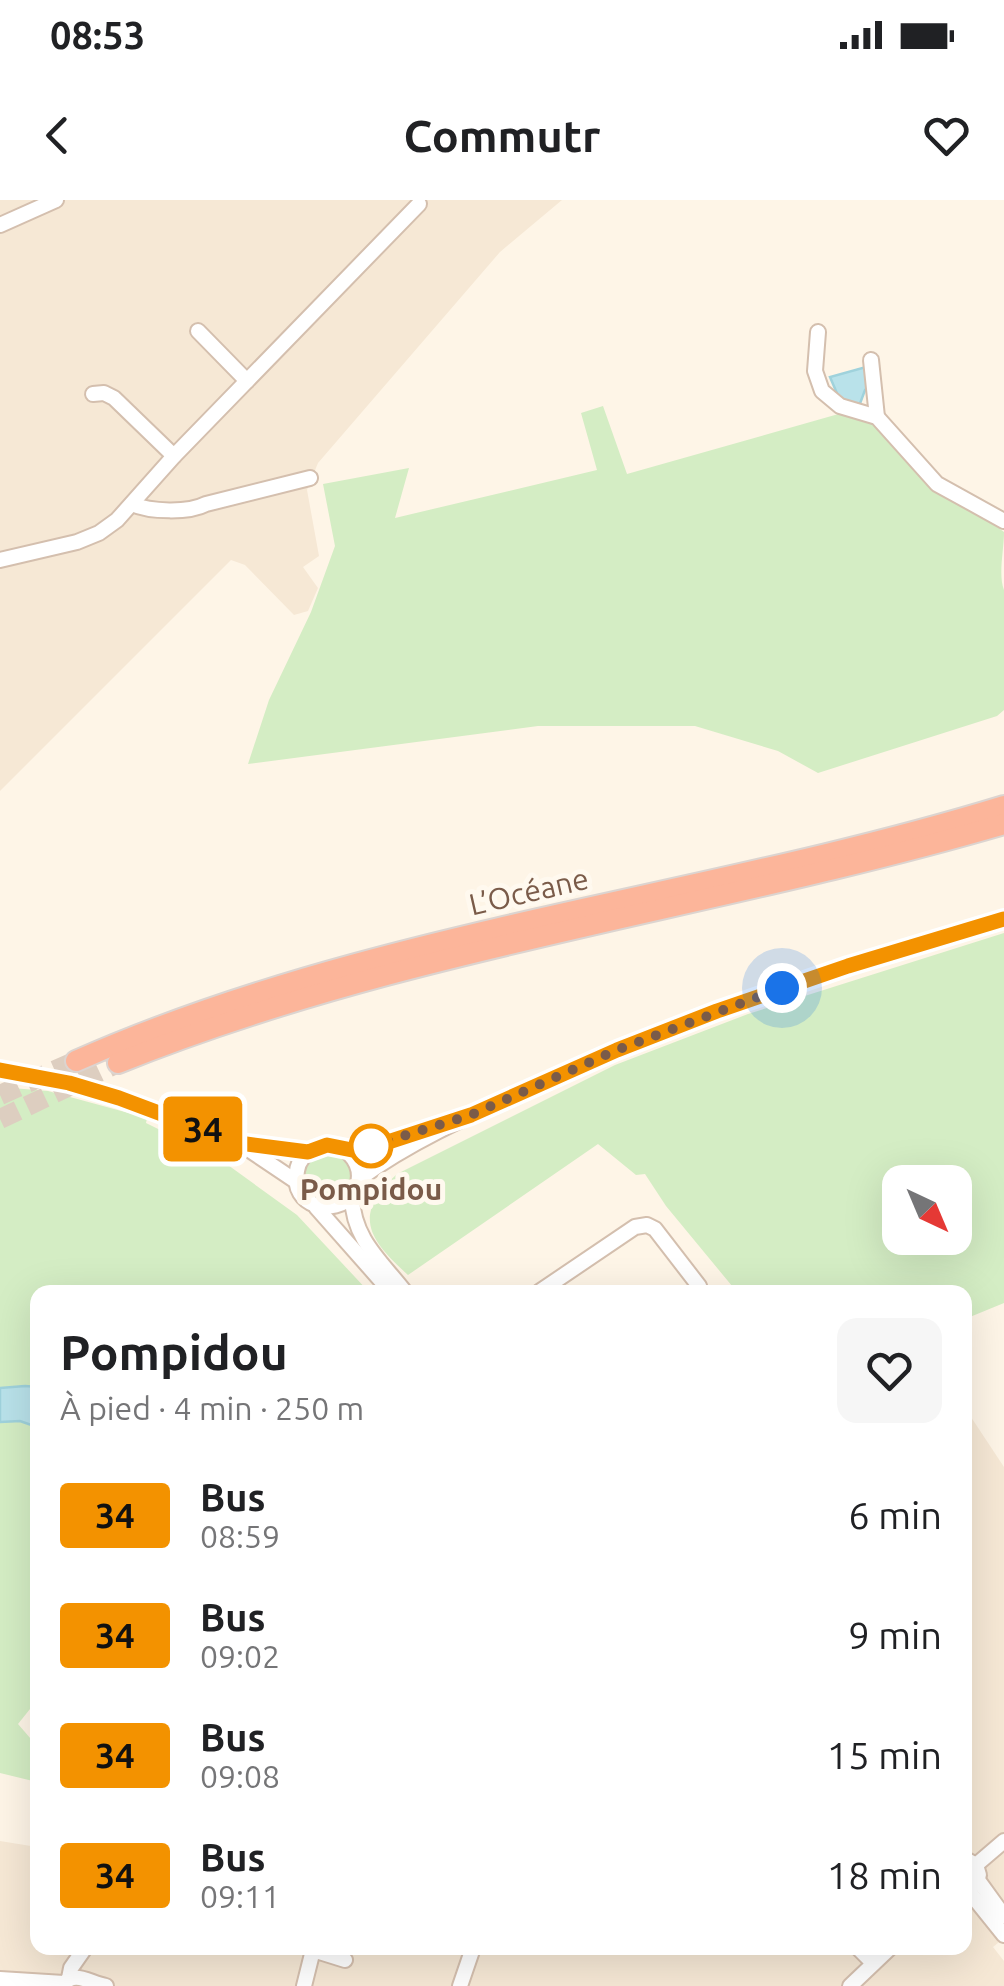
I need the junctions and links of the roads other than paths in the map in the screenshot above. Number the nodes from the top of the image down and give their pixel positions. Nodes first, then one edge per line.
1 (56, 200) edge
2 (420, 204) dead end
3 (0, 225) edge
4 (198, 331) dead end
5 (818, 332) dead end
6 (871, 360) dead end
7 (246, 381) junction
8 (94, 394) dead end
9 (877, 417) junction
10 (174, 456) junction
11 (310, 478) dead end
12 (132, 504) junction
13 (1004, 521) edge
14 (0, 560) edge
15 (1004, 806) edge
16 (1004, 824) edge
17 (1004, 919) edge
18 (76, 1061) tunnel mouth
19 (118, 1062) tunnel mouth
20 (0, 1070) edge
21 (471, 1115) junction
22 (239, 1143) junction
23 (344, 1150) junction
24 (308, 1152) junction
25 (359, 1178) junction
26 (296, 1182) junction
27 (352, 1197) junction
28 (316, 1206) junction
29 (385, 1285) edge
30 (399, 1285) edge
31 (549, 1285) edge
32 (699, 1285) edge
33 (1004, 1841) edge
34 (972, 1874) edge
35 (972, 1878) edge
36 (972, 1879) edge
37 (1004, 1916) edge
38 (1004, 1935) edge
39 (83, 1955) edge
40 (308, 1955) edge
41 (329, 1955) edge
42 (471, 1955) edge
43 (865, 1955) edge
44 (883, 1955) edge
45 (345, 1960) dead end
46 (874, 1963) junction
47 (0, 1979) edge
48 (76, 1983) edge
49 (106, 1986) edge
50 (304, 1986) edge
51 (460, 1986) edge
52 (850, 1986) edge

1 - 3 street
2 - 7 street
4 - 7 street
5 - 9 street
6 - 9 street
7 - 10 street
8 - 10 street
9 - 13 street
10 - 12 street
11 - 12 street
12 - 14 street
15 - 18 highway, L’Océane
16 - 19 highway, L’Océane
17 - 21 street
20 - 22 street
21 - 23 street
21 - 25 street
22 - 24 street
22 - 26 street
23 - 24 street
23 - 25 street
24 - 26 street
25 - 27 street
26 - 28 street
27 - 28 street
27 - 30 street
28 - 29 street
31 - 32 street
33 - 34 street
35 - 37 street
36 - 38 street
39 - 48 street
40 - 50 street
41 - 45 street
42 - 51 street
43 - 46 street
44 - 46 street
46 - 52 street
47 - 48 street
48 - 49 street

